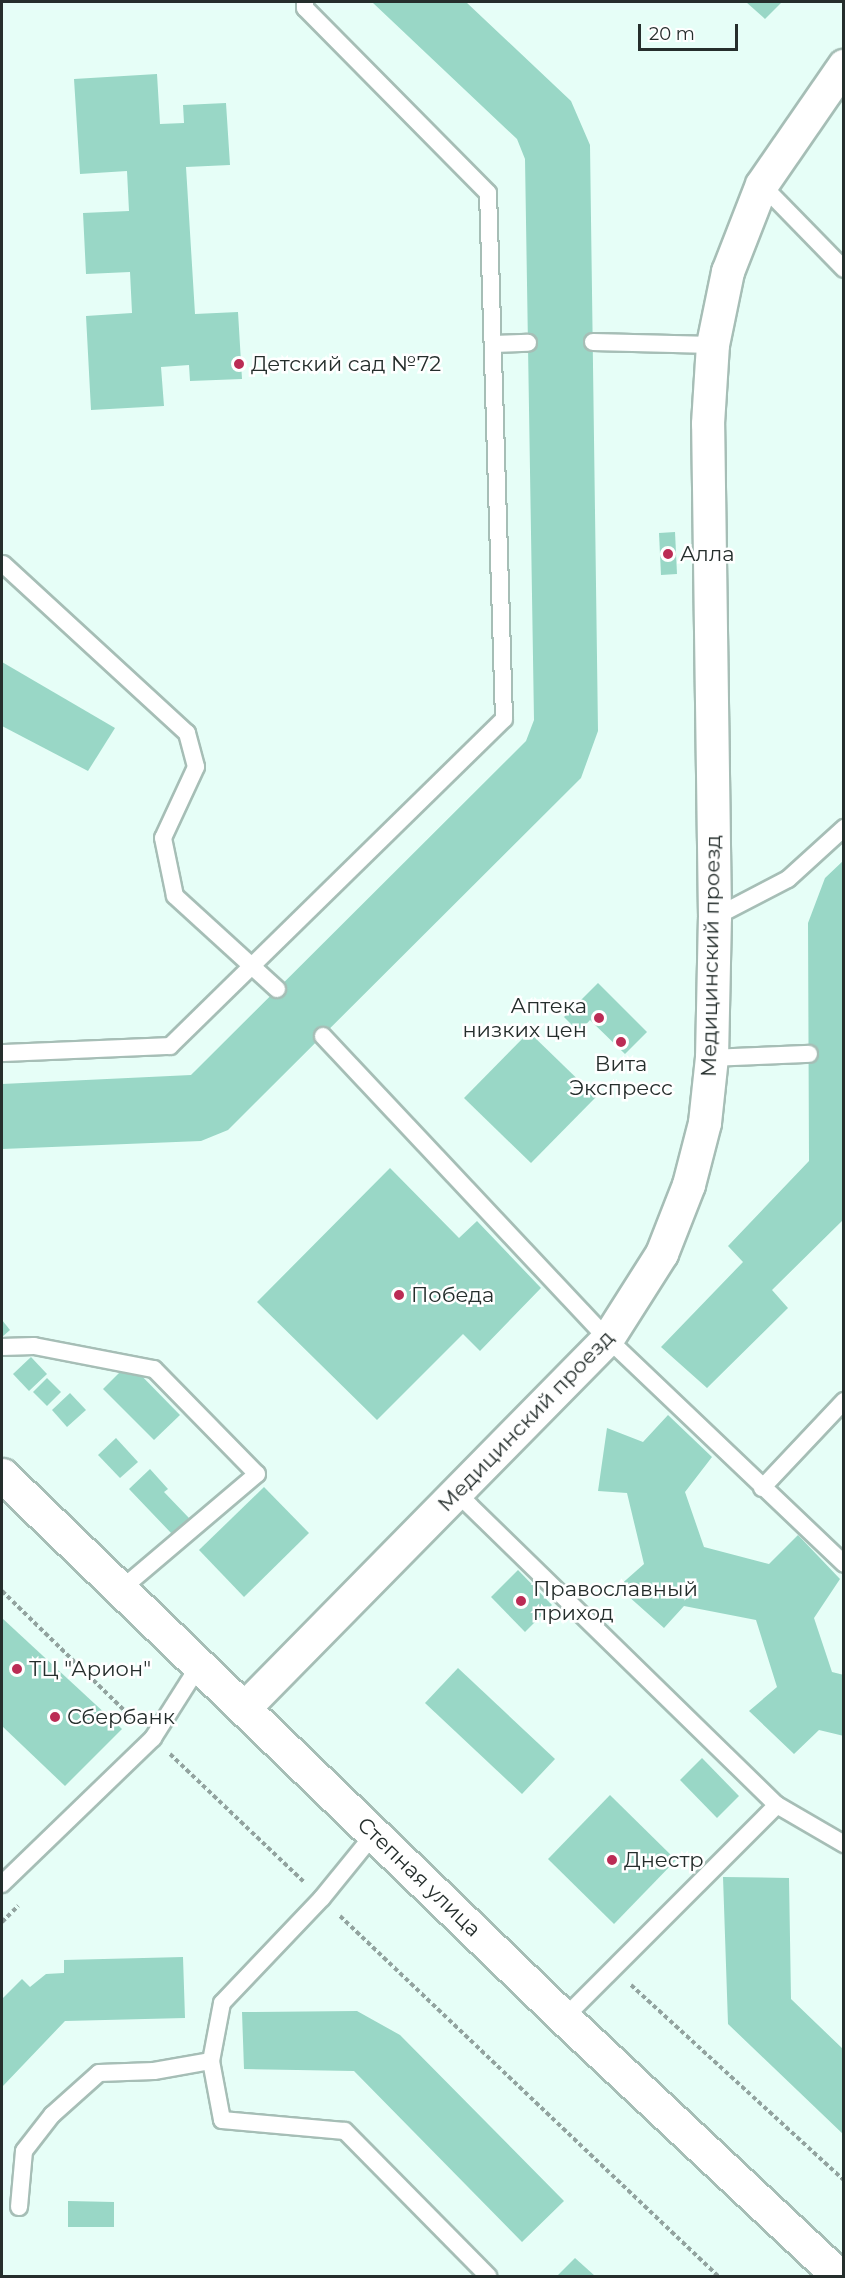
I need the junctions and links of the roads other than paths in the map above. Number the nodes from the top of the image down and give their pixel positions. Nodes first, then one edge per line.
1 (305, 2) edge
2 (843, 66) edge
3 (762, 184) junction
4 (843, 269) edge
5 (593, 342) dead end
6 (528, 343) dead end
7 (494, 344) junction
8 (713, 345) junction
9 (3, 564) dead end
10 (843, 828) edge
11 (715, 917) junction
12 (255, 966) junction
13 (277, 989) dead end
14 (323, 1036) dead end
15 (2, 1053) edge
16 (809, 1054) dead end
17 (712, 1058) junction
18 (608, 1339) junction
19 (2, 1347) edge
20 (843, 1401) edge
21 (2, 1474) edge
22 (762, 1488) junction
23 (458, 1494) junction
24 (843, 1564) edge
25 (120, 1590) junction
26 (200, 1664) junction
27 (245, 1708) junction
28 (777, 1805) junction
29 (374, 1834) junction
30 (843, 1844) edge
31 (2, 1884) edge
32 (564, 2018) junction
33 (211, 2061) junction
34 (19, 2207) dead end
35 (488, 2277) edge
36 (839, 2277) edge

1 - 7 lane
2 - 3 street, Медицинский проезд
3 - 4 lane
3 - 8 street, Медицинский проезд
5 - 8 lane
6 - 7 lane
7 - 12 lane
8 - 11 street, Медицинский проезд
9 - 12 lane
10 - 11 lane
11 - 17 street, Медицинский проезд
12 - 13 lane
12 - 15 lane
14 - 18 lane
16 - 17 lane
17 - 18 street, Медицинский проезд
18 - 22 lane
18 - 23 street, Медицинский проезд
19 - 25 lane
20 - 22 lane
21 - 25 street, Степная улица
22 - 24 lane
23 - 27 street, Медицинский проезд
23 - 28 lane
25 - 26 street, Степная улица
26 - 27 street, Степная улица
26 - 31 lane
27 - 29 street, Степная улица
28 - 30 lane
28 - 32 lane
29 - 32 street, Степная улица
29 - 33 lane
32 - 36 street, Степная улица
33 - 34 lane
33 - 35 lane

